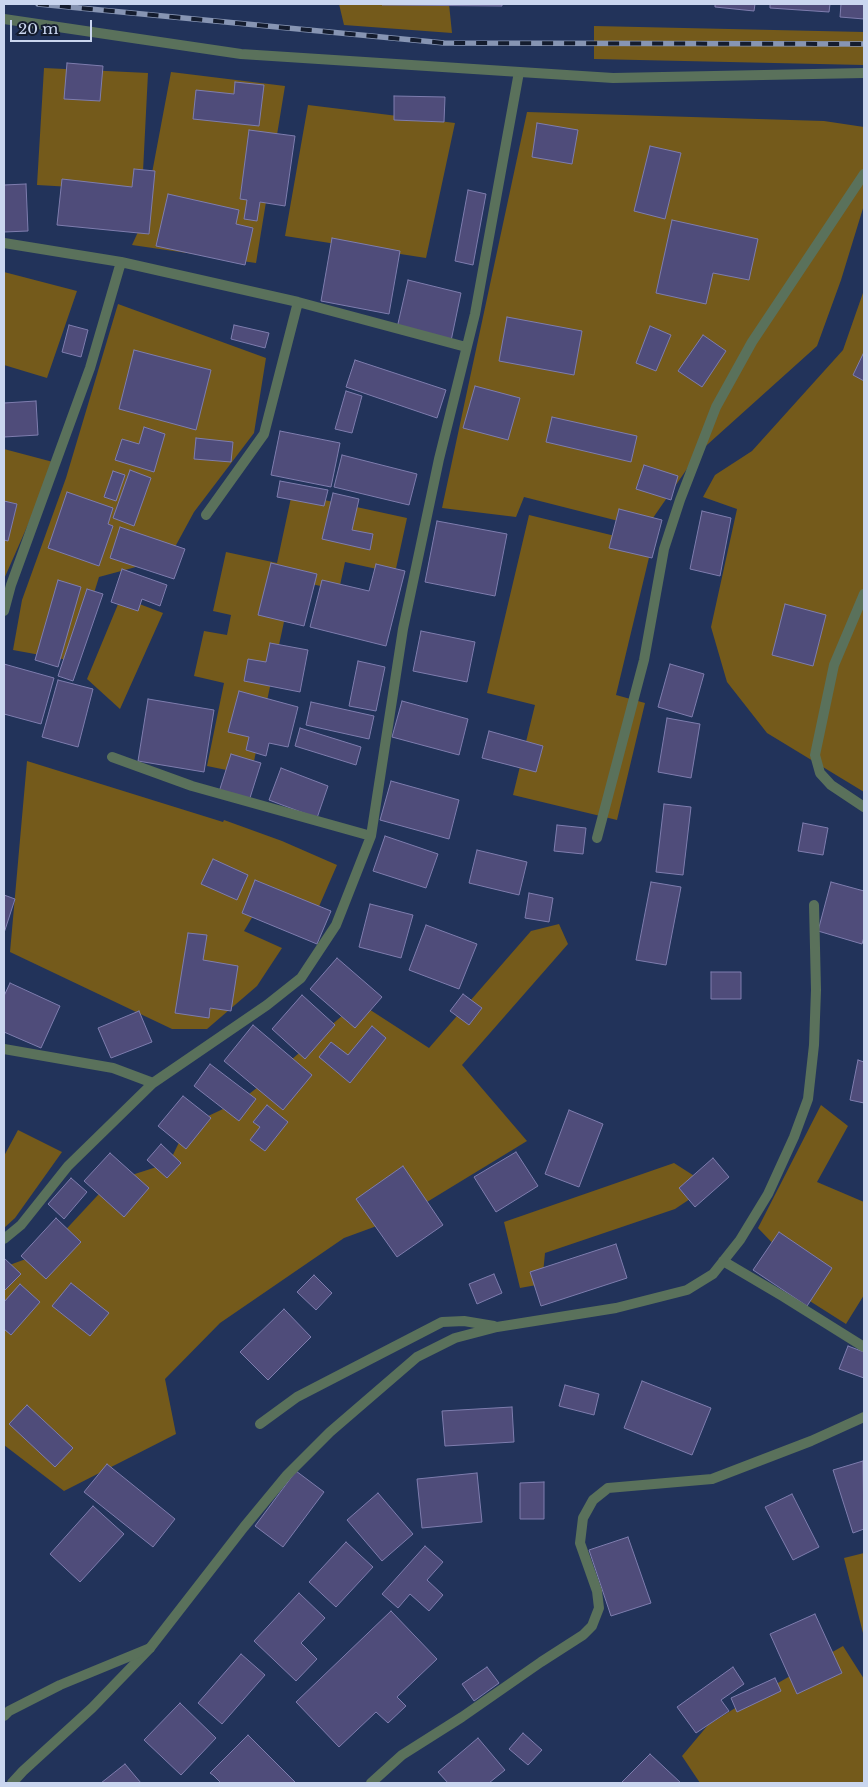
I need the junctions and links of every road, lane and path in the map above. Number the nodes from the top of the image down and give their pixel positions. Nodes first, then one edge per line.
1 (4, 19) edge
2 (519, 72) junction
3 (864, 73) edge
4 (864, 174) edge
5 (4, 243) edge
6 (121, 262) junction
7 (298, 302) junction
8 (466, 347) junction
9 (206, 515) dead end
10 (864, 594) edge
11 (4, 611) edge
12 (112, 757) dead end
13 (864, 807) edge
14 (370, 836) junction
15 (597, 838) dead end
16 (814, 905) dead end
17 (4, 1048) edge
18 (153, 1083) junction
19 (4, 1239) edge
20 (723, 1261) junction
21 (498, 1327) junction
22 (864, 1347) edge
23 (864, 1417) edge
24 (260, 1424) dead end
25 (150, 1648) junction
26 (4, 1716) edge
27 (12, 1783) edge
28 (371, 1783) edge

1 - 2 street
2 - 3 street
2 - 8 street
4 - 15 street
5 - 6 street
6 - 7 street
6 - 11 street
7 - 8 street
7 - 9 street
8 - 14 street
10 - 13 street
12 - 14 street
14 - 18 street
16 - 20 street
17 - 18 street
18 - 19 street
20 - 21 street
20 - 22 street
21 - 24 street
21 - 25 street
23 - 28 street
25 - 26 street
25 - 27 street

